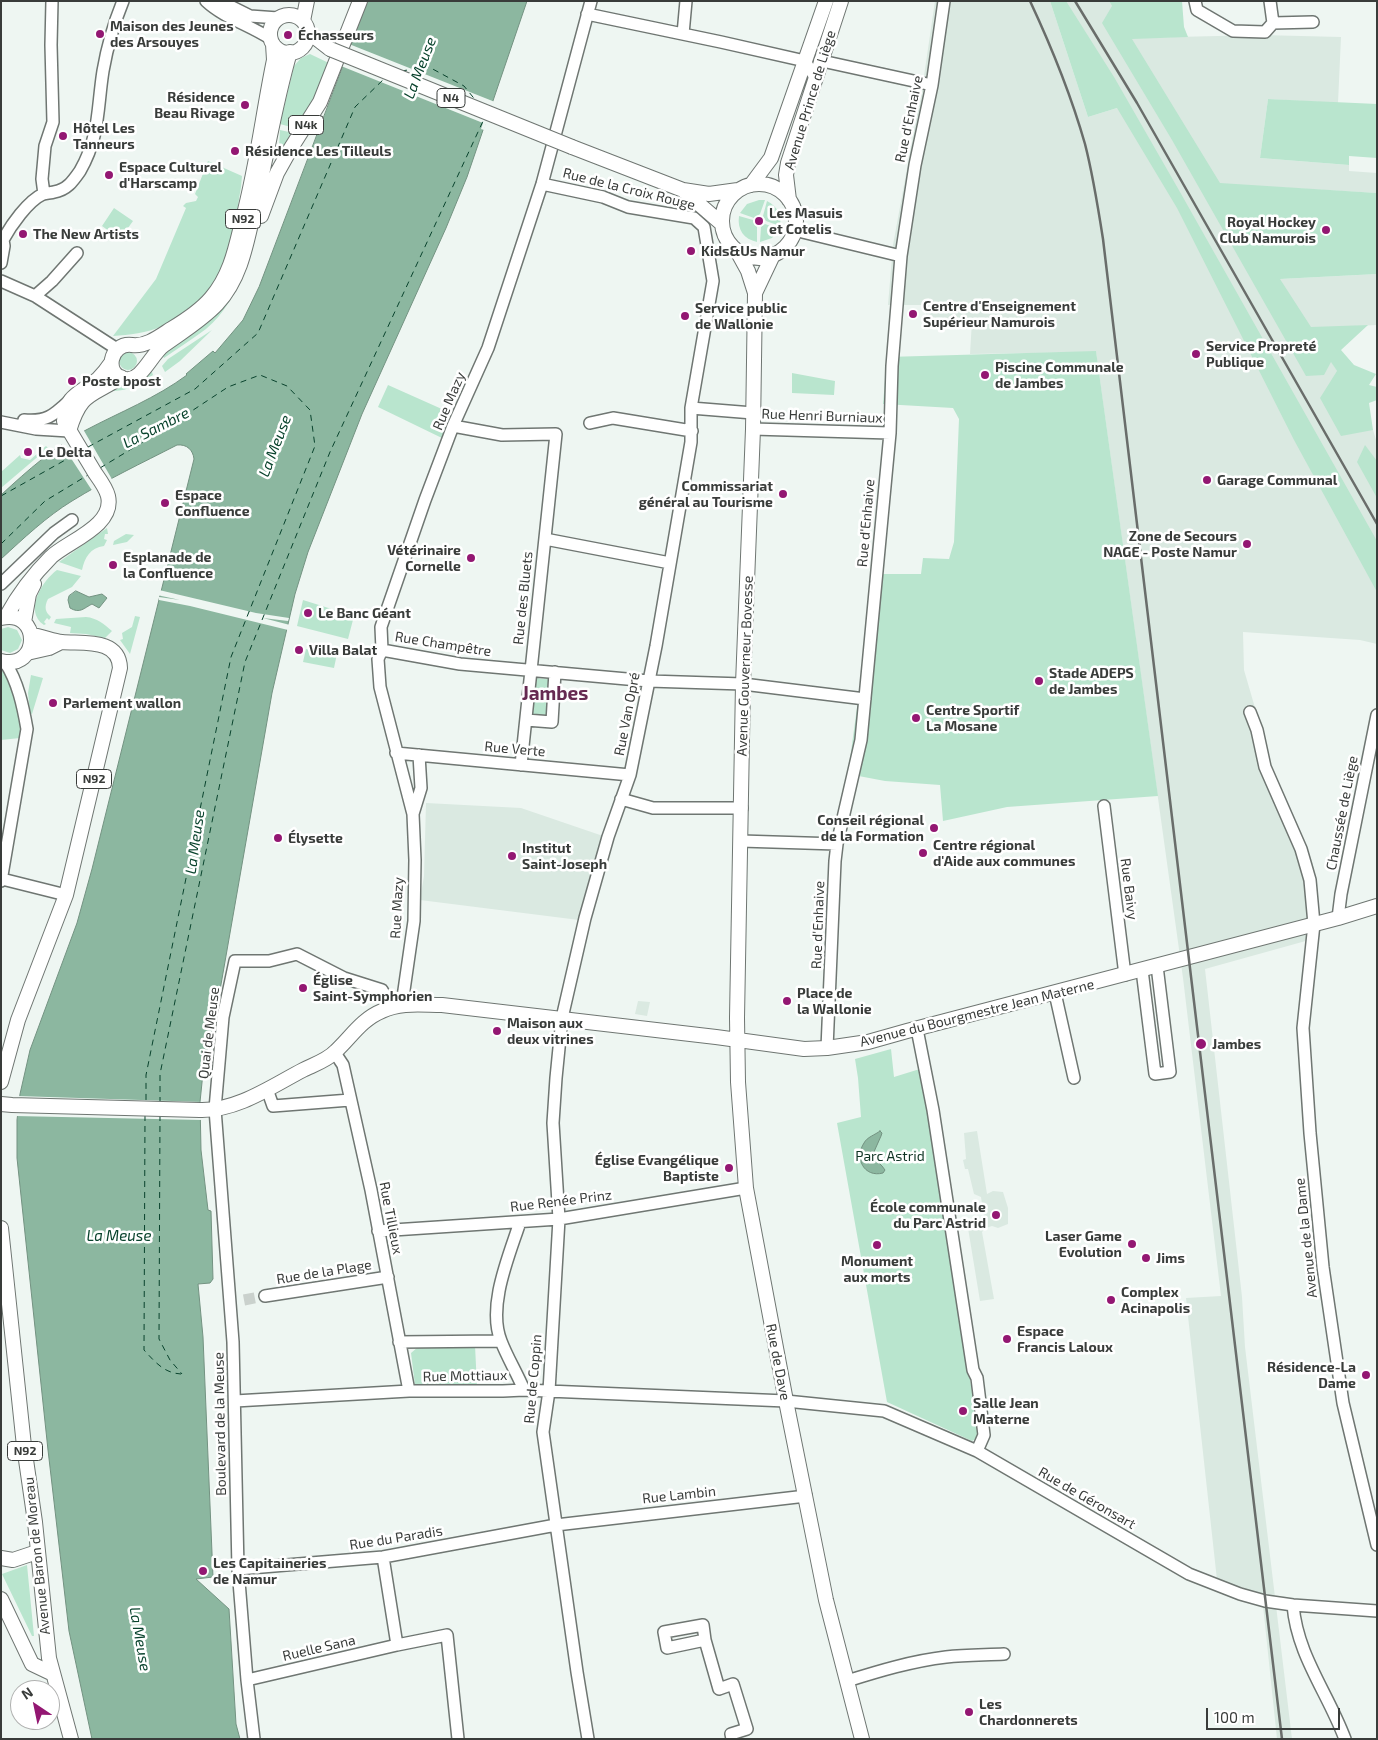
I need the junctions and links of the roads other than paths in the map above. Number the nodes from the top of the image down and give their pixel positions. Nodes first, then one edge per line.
1 (52, 1) edge
2 (123, 1) edge
3 (206, 1) edge
4 (220, 1) edge
5 (293, 1) edge
6 (307, 1) edge
7 (360, 1) edge
8 (591, 1) edge
9 (686, 1) edge
10 (826, 1) edge
11 (841, 1) edge
12 (944, 1) edge
13 (1195, 1) edge
14 (1270, 1) edge
15 (587, 14) junction
16 (281, 17) junction
17 (1313, 22) dead end
18 (1273, 23) junction
19 (305, 27) junction
20 (682, 34) junction
21 (272, 42) junction
22 (330, 49) junction
23 (296, 50) junction
24 (805, 61) junction
25 (822, 61) junction
26 (816, 79) junction
27 (932, 85) junction
28 (542, 184) junction
29 (745, 187) junction
30 (683, 190) junction
31 (44, 194) junction
32 (789, 200) junction
33 (722, 224) junction
34 (794, 230) junction
35 (2, 239) edge
36 (246, 245) junction
37 (737, 251) junction
38 (77, 253) dead end
39 (773, 255) junction
40 (902, 256) junction
41 (1, 263) edge
42 (1, 281) edge
43 (755, 293) junction
44 (35, 296) junction
45 (136, 346) junction
46 (117, 349) junction
47 (111, 363) junction
48 (145, 366) junction
49 (120, 377) junction
50 (69, 401) junction
51 (691, 408) junction
52 (753, 414) junction
53 (4, 422) edge
54 (590, 423) dead end
55 (453, 426) junction
56 (753, 429) junction
57 (69, 431) junction
58 (692, 432) junction
59 (890, 433) junction
60 (72, 520) dead end
61 (545, 539) junction
62 (670, 562) junction
63 (38, 572) junction
64 (1, 584) edge
65 (3, 618) edge
66 (24, 622) junction
67 (31, 635) junction
68 (62, 642) junction
69 (382, 650) junction
70 (27, 653) junction
71 (3, 662) edge
72 (531, 670) junction
73 (555, 672) junction
74 (650, 682) junction
75 (743, 684) junction
76 (865, 699) junction
77 (1250, 712) dead end
78 (1377, 715) edge
79 (526, 720) junction
80 (396, 753) junction
81 (419, 755) junction
82 (521, 765) junction
83 (630, 775) junction
84 (621, 799) junction
85 (1104, 806) dead end
86 (742, 808) junction
87 (413, 814) junction
88 (741, 841) junction
89 (837, 844) junction
90 (2, 880) edge
91 (66, 895) junction
92 (1377, 906) edge
93 (1338, 918) junction
94 (1314, 924) junction
95 (1157, 966) junction
96 (1142, 970) junction
97 (1125, 975) junction
98 (1055, 993) junction
99 (397, 1006) junction
100 (562, 1018) junction
101 (917, 1029) junction
102 (738, 1040) junction
103 (827, 1048) junction
104 (5, 1050) edge
105 (335, 1053) junction
106 (1074, 1078) dead end
107 (1, 1082) edge
108 (267, 1089) junction
109 (350, 1100) junction
110 (6, 1104) edge
111 (211, 1110) junction
112 (746, 1188) junction
113 (559, 1219) junction
114 (520, 1222) junction
115 (1, 1228) edge
116 (378, 1230) junction
117 (388, 1276) junction
118 (265, 1296) tunnel mouth
119 (244, 1300) tunnel mouth
120 (231, 1302) junction
121 (501, 1341) junction
122 (399, 1342) junction
123 (524, 1390) junction
124 (409, 1391) junction
125 (549, 1391) junction
126 (235, 1401) junction
127 (786, 1401) junction
128 (977, 1451) junction
129 (806, 1496) junction
130 (556, 1525) junction
131 (1377, 1545) edge
132 (37, 1552) junction
133 (383, 1557) junction
134 (5, 1561) edge
135 (238, 1570) junction
136 (1, 1599) edge
137 (1293, 1605) junction
138 (1377, 1611) edge
139 (705, 1640) dead end
140 (397, 1645) junction
141 (26, 1652) junction
142 (1004, 1654) dead end
143 (48, 1658) junction
144 (53, 1674) junction
145 (247, 1680) junction
146 (847, 1681) junction
147 (71, 1739) edge
148 (254, 1739) edge
149 (458, 1739) edge
150 (588, 1739) edge
151 (732, 1739) edge
152 (862, 1739) edge
153 (1345, 1739) edge

1 - 31 street
2 - 31 street
3 - 21 street
4 - 16 street
5 - 16 main road
6 - 19 main road
7 - 36 main road, N4k
8 - 15 street, Rue Mazy
9 - 20 street
10 - 24 main road, Avenue Prince de Liège
11 - 25 main road, Avenue Prince de Liège
12 - 27 street, Rue d'Enhaive
13 - 18 street
14 - 18 street
15 - 20 street
15 - 28 street, Rue Mazy
16 - 19 main road
16 - 21 main road
17 - 18 street
19 - 22 main road, N4
19 - 23 main road
20 - 24 street
21 - 23 main road
21 - 45 main road, N92
22 - 23 main road, N4
22 - 30 main road, N4, bridge
23 - 36 main road, N92
24 - 26 street
24 - 29 main road, Avenue Prince de Liège
25 - 26 main road, Avenue Prince de Liège
25 - 27 street
26 - 32 main road, Avenue Prince de Liège
27 - 40 street, Rue d'Enhaive
28 - 51 street, Rue de la Croix Rouge
28 - 55 street, Rue Mazy
29 - 30 main road, N4
29 - 32 main road
29 - 33 main road
30 - 33 main road, N4
31 - 35 street
32 - 34 main road
33 - 37 main road
34 - 39 main road
34 - 40 street
35 - 41 street
36 - 48 main road, N92
37 - 39 main road
37 - 43 main road, Avenue Gouverneur Bovesse
38 - 44 street
39 - 43 main road, Avenue Gouverneur Bovesse
40 - 59 street, Rue d'Enhaive
42 - 44 street
43 - 52 main road, Avenue Gouverneur Bovesse
44 - 46 street
45 - 46 main road
45 - 48 main road
46 - 47 main road
47 - 49 main road
47 - 50 main road
48 - 49 main road
49 - 57 main road
50 - 53 street
50 - 57 main road
51 - 52 street, Rue Henri Burniaux
51 - 58 street, Rue Van Opré
52 - 56 main road, Avenue Gouverneur Bovesse
53 - 57 street
54 - 58 street
55 - 61 street, Rue des Bluets
55 - 69 street, Rue Mazy
56 - 59 street, Rue Henri Burniaux
56 - 75 main road, Avenue Gouverneur Bovesse
57 - 63 main road
58 - 62 street, Rue Van Opré
59 - 76 street, Rue d'Enhaive
60 - 64 street
61 - 62 street
61 - 72 street, Rue des Bluets
62 - 74 street, Rue Van Opré
63 - 65 main road
63 - 66 main road
65 - 66 main road
66 - 67 main road
67 - 68 main road, N92
67 - 70 main road
68 - 70 main road, N92
68 - 91 main road, N92
69 - 72 street, Rue Champêtre
69 - 80 street, Rue Mazy
70 - 71 main road
71 - 90 street
72 - 73 street, Rue Champêtre
72 - 79 street, Rue des Bluets
73 - 74 street, Rue Champêtre
73 - 79 street
74 - 75 street, Rue Champêtre
74 - 83 street, Rue Van Opré
75 - 76 street, Rue Champêtre
75 - 86 main road, Avenue Gouverneur Bovesse
76 - 89 street, Rue d'Enhaive
77 - 94 street, Avenue de la Dame
78 - 93 street, Chaussée de Liège
79 - 82 street, Rue des Bluets
80 - 81 street, Rue Verte
80 - 87 street, Rue Mazy
81 - 82 street, Rue Verte
81 - 87 street, Rue Mazy
82 - 83 street, Rue Verte
83 - 84 street, Rue Van Opré
84 - 86 street
84 - 100 street, Rue Van Opré
85 - 97 street, Rue Baivy
86 - 88 main road, Avenue Gouverneur Bovesse
87 - 99 street, Rue Mazy
88 - 89 street
88 - 102 main road, Avenue Gouverneur Bovesse
89 - 103 street, Rue d'Enhaive
90 - 91 street
91 - 104 main road, N92
92 - 93 main road, Avenue du Bourgmestre Jean Materne
93 - 94 main road, Avenue du Bourgmestre Jean Materne
94 - 95 main road, Avenue du Bourgmestre Jean Materne
94 - 131 street, Avenue de la Dame
95 - 96 main road, Avenue du Bourgmestre Jean Materne
95 - 96 street
96 - 97 main road, Avenue du Bourgmestre Jean Materne
97 - 98 main road, Avenue du Bourgmestre Jean Materne
98 - 101 main road, Avenue du Bourgmestre Jean Materne
98 - 106 street
99 - 100 main road, Avenue du Bourgmestre Jean Materne
99 - 105 main road, Avenue du Bourgmestre Jean Materne
99 - 111 street, Quai de Meuse
100 - 102 main road, Avenue du Bourgmestre Jean Materne
100 - 113 street, Rue de Coppin
101 - 103 main road, Avenue du Bourgmestre Jean Materne
101 - 128 street
102 - 103 main road, Avenue du Bourgmestre Jean Materne
102 - 112 main road, Rue de Dave
104 - 107 main road, N92
105 - 108 main road, Avenue du Bourgmestre Jean Materne
105 - 109 street, Rue Tillieux
108 - 109 street
108 - 111 main road, Avenue du Bourgmestre Jean Materne
109 - 116 street, Rue Tillieux
110 - 111 main road, Avenue du Bourgmestre Jean Materne
111 - 120 street, Boulevard de la Meuse
112 - 113 street, Rue Renée Prinz
112 - 127 main road, Rue de Dave
113 - 114 street, Rue Renée Prinz
113 - 125 street, Rue de Coppin
114 - 116 street, Rue Renée Prinz
114 - 121 street
115 - 132 main road, Avenue Baron de Moreau / N92
116 - 117 street, Rue Tillieux
117 - 118 street, Rue de la Plage
117 - 122 street, Rue Tillieux
119 - 120 street
120 - 126 street, Boulevard de la Meuse
121 - 122 street
121 - 123 street
122 - 124 street, Rue Tillieux
123 - 124 street, Rue Mottiaux
123 - 125 street, Rue Mottiaux
124 - 126 street, Rue Mottiaux
125 - 127 street, Rue Mottiaux
125 - 130 street, Rue de Coppin
126 - 135 street, Boulevard de la Meuse
127 - 128 street, Rue de Géronsart
127 - 129 main road, Rue de Dave
128 - 137 street, Rue de Géronsart
129 - 130 street, Rue Lambin
129 - 146 main road, Rue de Dave
130 - 133 street, Rue du Paradis
130 - 150 street, Rue de Coppin
132 - 134 main road
132 - 143 main road, Avenue Baron de Moreau / N92
133 - 135 street, Rue du Paradis
133 - 140 street
135 - 145 street, Boulevard de la Meuse
136 - 141 main road
137 - 138 street, Rue de Géronsart
137 - 153 street
139 - 151 street
140 - 145 street, Ruelle Sana
140 - 149 street, Ruelle Sana
141 - 143 main road
141 - 144 main road
142 - 146 street
143 - 144 main road, Avenue Baron de Moreau / N92
144 - 147 main road, N92
145 - 148 street, Boulevard de la Meuse
146 - 152 main road, Rue de Dave

